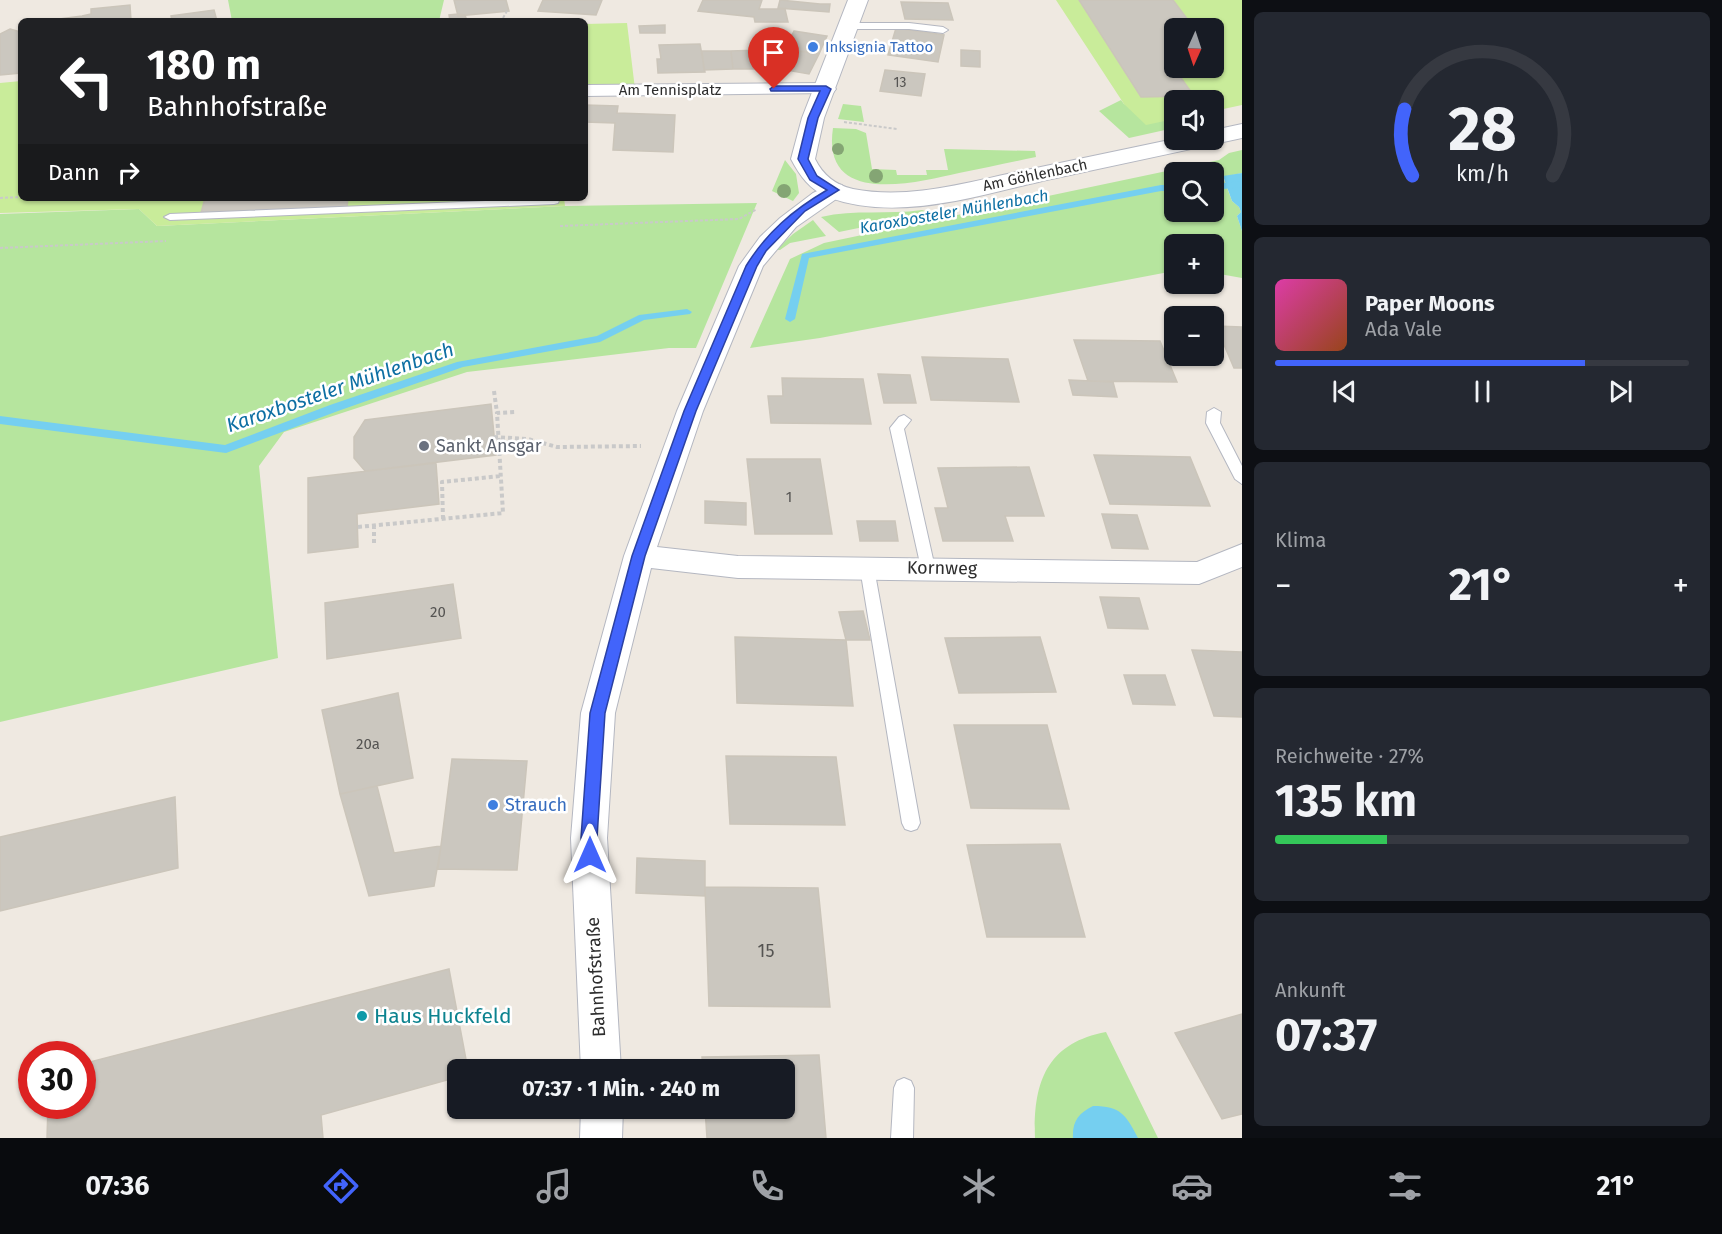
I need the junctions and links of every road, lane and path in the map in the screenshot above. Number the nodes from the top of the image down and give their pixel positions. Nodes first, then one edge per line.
1 (858, 0) edge
2 (507, 11) dead end
3 (503, 18) edge
4 (849, 26) junction
5 (943, 30) dead end
6 (826, 89) junction
7 (588, 91) edge
8 (813, 118) junction
9 (897, 129) dead end
10 (1242, 131) edge
11 (1224, 135) edge
12 (1164, 148) edge
13 (834, 190) junction
14 (18, 197) edge
15 (0, 198) edge
16 (156, 201) edge
17 (554, 201) edge
18 (170, 217) joint
19 (494, 391) dead end
20 (516, 412) dead end
21 (1214, 412) dead end
22 (497, 413) junction
23 (904, 420) dead end
24 (496, 436) junction
25 (678, 446) junction
26 (501, 476) junction
27 (1242, 479) edge
28 (443, 519) junction
29 (374, 525) junction
30 (358, 527) dead end
31 (374, 544) dead end
32 (1242, 555) edge
33 (639, 556) junction
34 (867, 568) junction
35 (928, 568) junction
36 (911, 823) dead end
37 (600, 1059) edge
38 (904, 1088) dead end
39 (602, 1119) edge
40 (601, 1138) edge
41 (902, 1138) edge

1 - 4 street
2 - 3 path
4 - 5 lane
4 - 6 street
6 - 7 street, Am Tennisplatz
6 - 8 street
8 - 9 path
8 - 13 street
10 - 11 street
12 - 13 street, Am Göhlenbach
13 - 25 street, Bahnhofstraße
14 - 15 path
16 - 18 path
17 - 18 lane
19 - 22 path
20 - 22 path
21 - 27 lane
22 - 24 path
23 - 35 lane
24 - 25 path
24 - 26 path
25 - 33 street, Bahnhofstraße
26 - 28 path
26 - 28 path
28 - 29 path
29 - 30 path
29 - 31 path
32 - 35 street, Kornweg
33 - 34 street, Kornweg
33 - 37 street, Bahnhofstraße
34 - 35 street, Kornweg
34 - 36 lane
38 - 41 lane
39 - 40 street

